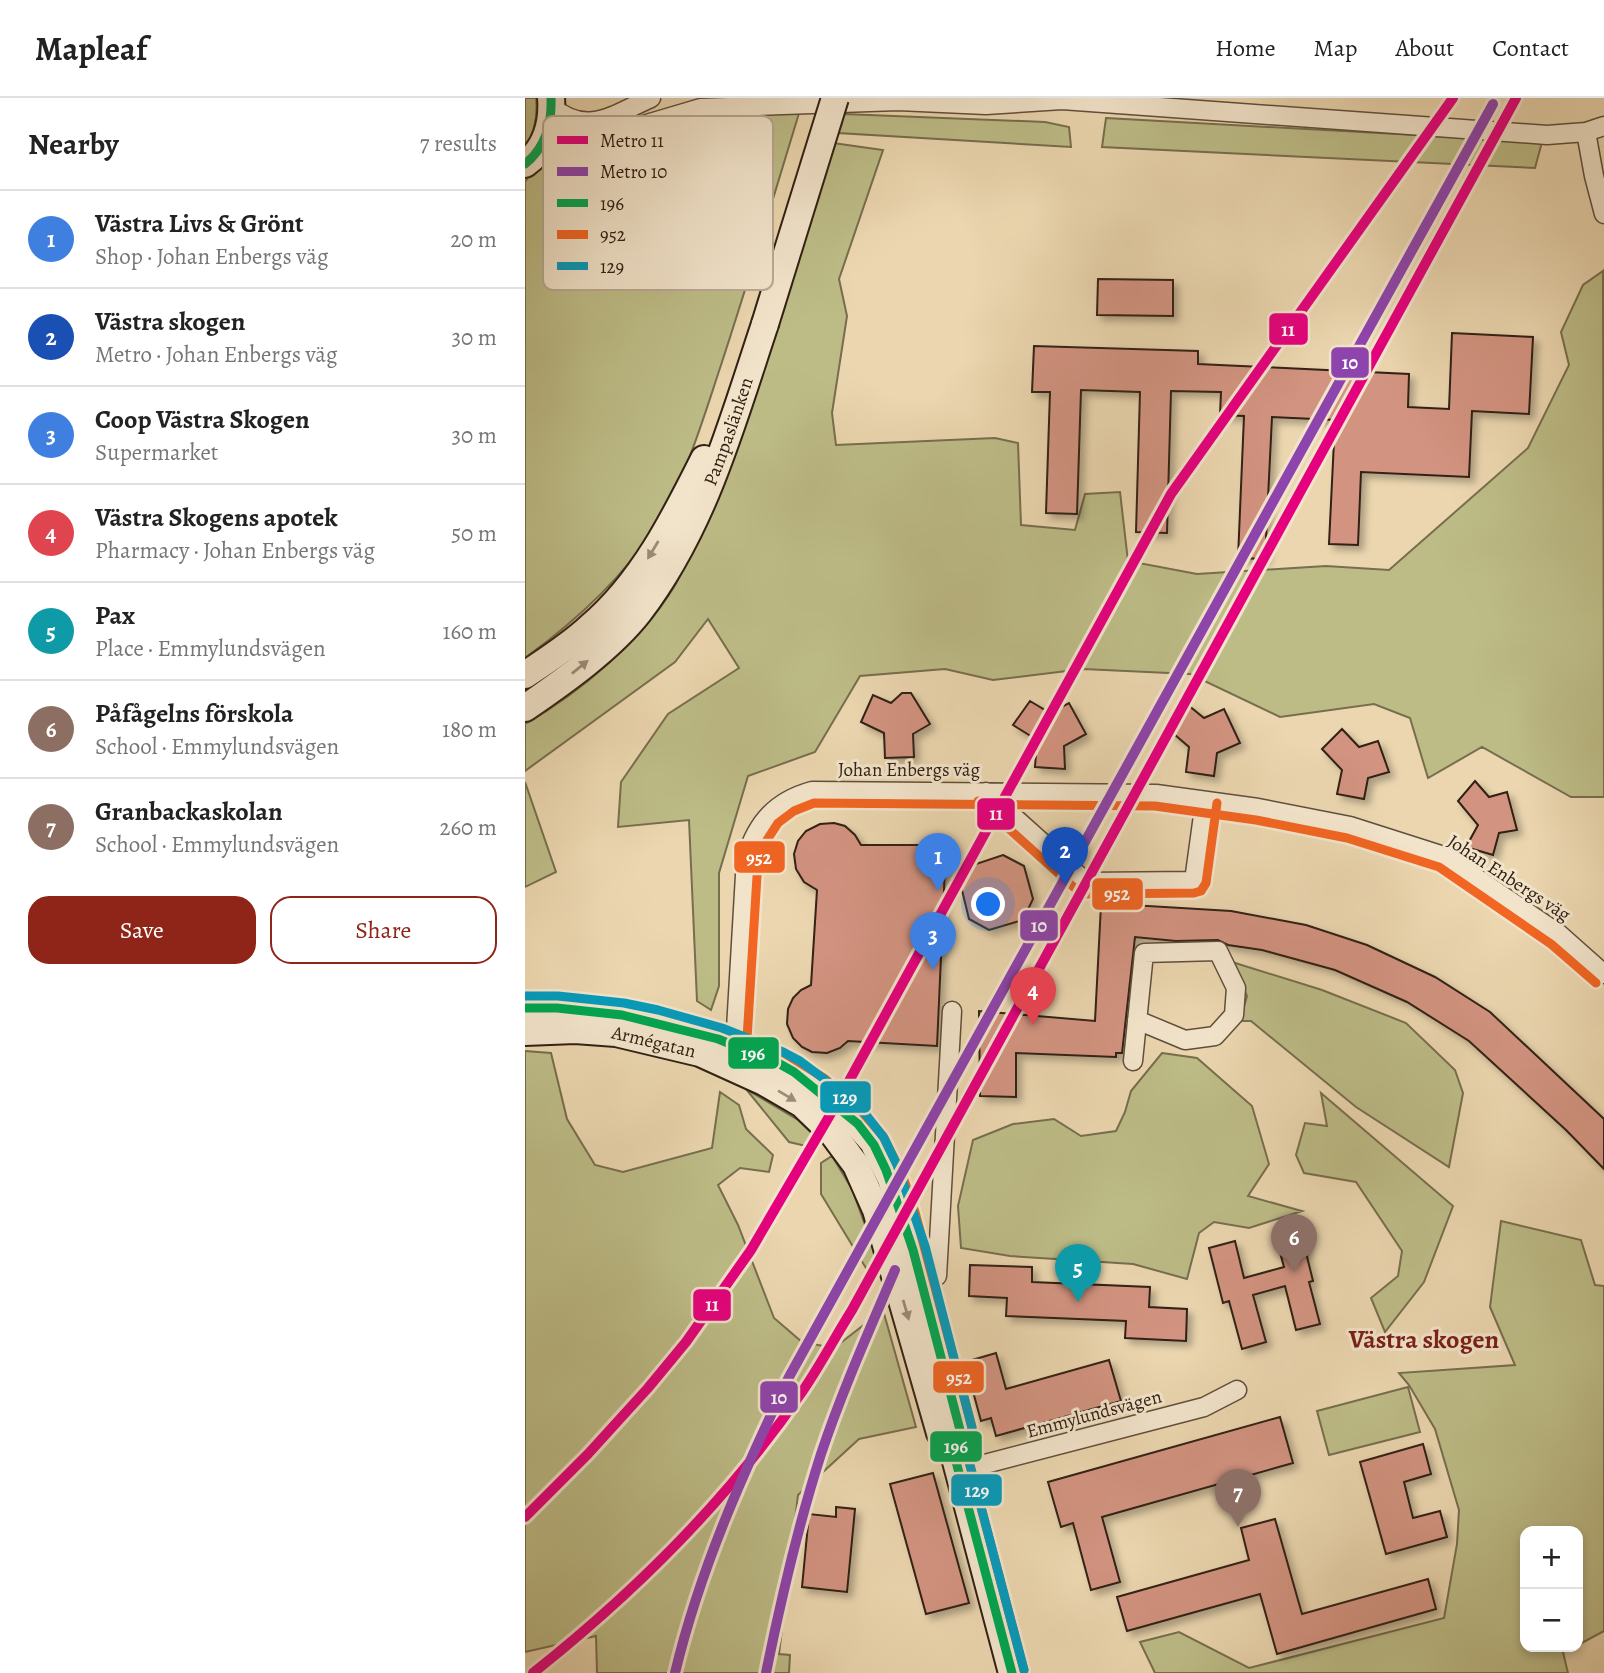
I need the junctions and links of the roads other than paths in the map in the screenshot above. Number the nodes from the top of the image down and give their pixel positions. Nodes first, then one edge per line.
1 (651, 98) edge
2 (819, 98) edge
3 (835, 98) edge
4 (1059, 99) edge
5 (610, 116) edge
6 (674, 116) edge
7 (1604, 126) edge
8 (1586, 132) junction
9 (543, 140) edge
10 (530, 161) edge
11 (1604, 214) edge
12 (773, 266) edge
13 (773, 278) edge
14 (766, 290) edge
15 (769, 290) edge
16 (758, 321) junction
17 (525, 675) edge
18 (525, 708) edge
19 (986, 792) junction
20 (1205, 801) junction
21 (1604, 974) edge
22 (952, 1011) dead end
23 (534, 1019) edge
24 (1137, 1020) junction
25 (730, 1056) junction
26 (1133, 1061) dead end
27 (937, 1276) dead end
28 (1237, 1390) dead end
29 (956, 1462) junction
30 (1012, 1673) edge

1 - 5 street
2 - 12 main road, Pampaslänken
3 - 13 main road, Pampaslänken, bridge
4 - 6 street
4 - 8 street
7 - 8 street
8 - 11 street
9 - 10 main road
14 - 16 main road, Pampaslänken
15 - 16 main road, Pampaslänken, bridge
16 -> 17 main road, Pampaslänken
18 -> 16 main road, Pampaslänken
19 - 20 street, Johan Enbergs väg
19 - 20 street
19 - 25 street, Johan Enbergs väg
20 - 21 street, Johan Enbergs väg
22 - 27 street
23 - 25 main road, Armégatan
24 - 24 street
24 - 26 street
25 - 29 main road, Armégatan
28 - 29 street, Emmylundsvägen
29 - 30 main road, Armégatan

